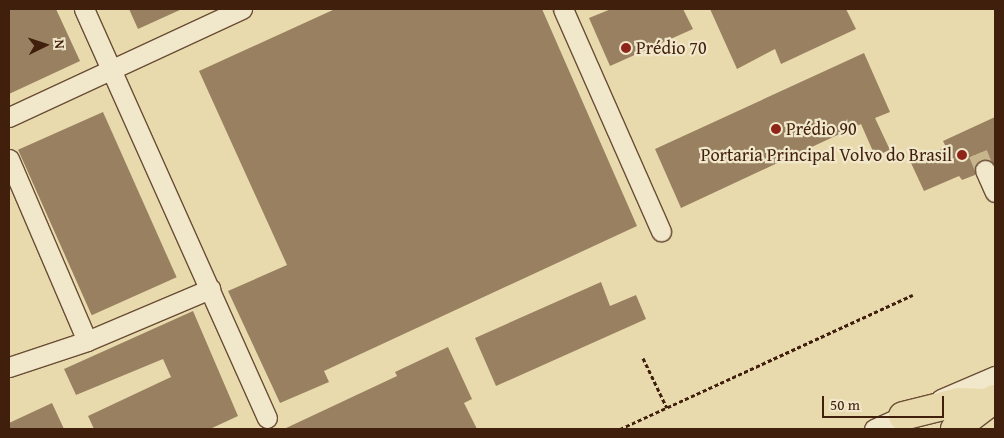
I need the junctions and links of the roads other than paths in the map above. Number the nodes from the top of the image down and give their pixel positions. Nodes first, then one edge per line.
1 (84, 9) edge
2 (242, 9) edge
3 (569, 11) edge
4 (112, 68) junction
5 (9, 117) edge
6 (9, 159) edge
7 (985, 170) tunnel mouth
8 (995, 192) edge
9 (661, 231) dead end
10 (210, 289) junction
11 (87, 341) junction
12 (9, 367) edge
13 (995, 376) edge
14 (992, 401) edge
15 (903, 416) junction
16 (267, 418) dead end
17 (874, 429) edge
18 (954, 429) edge

1 - 4 street
2 - 4 street
3 - 9 street
4 - 5 street
4 - 10 street
6 - 11 street
7 - 8 street
10 - 11 street
10 - 16 street
11 - 12 street
13 - 15 street
14 - 15 highway
14 - 18 highway
15 - 17 street

